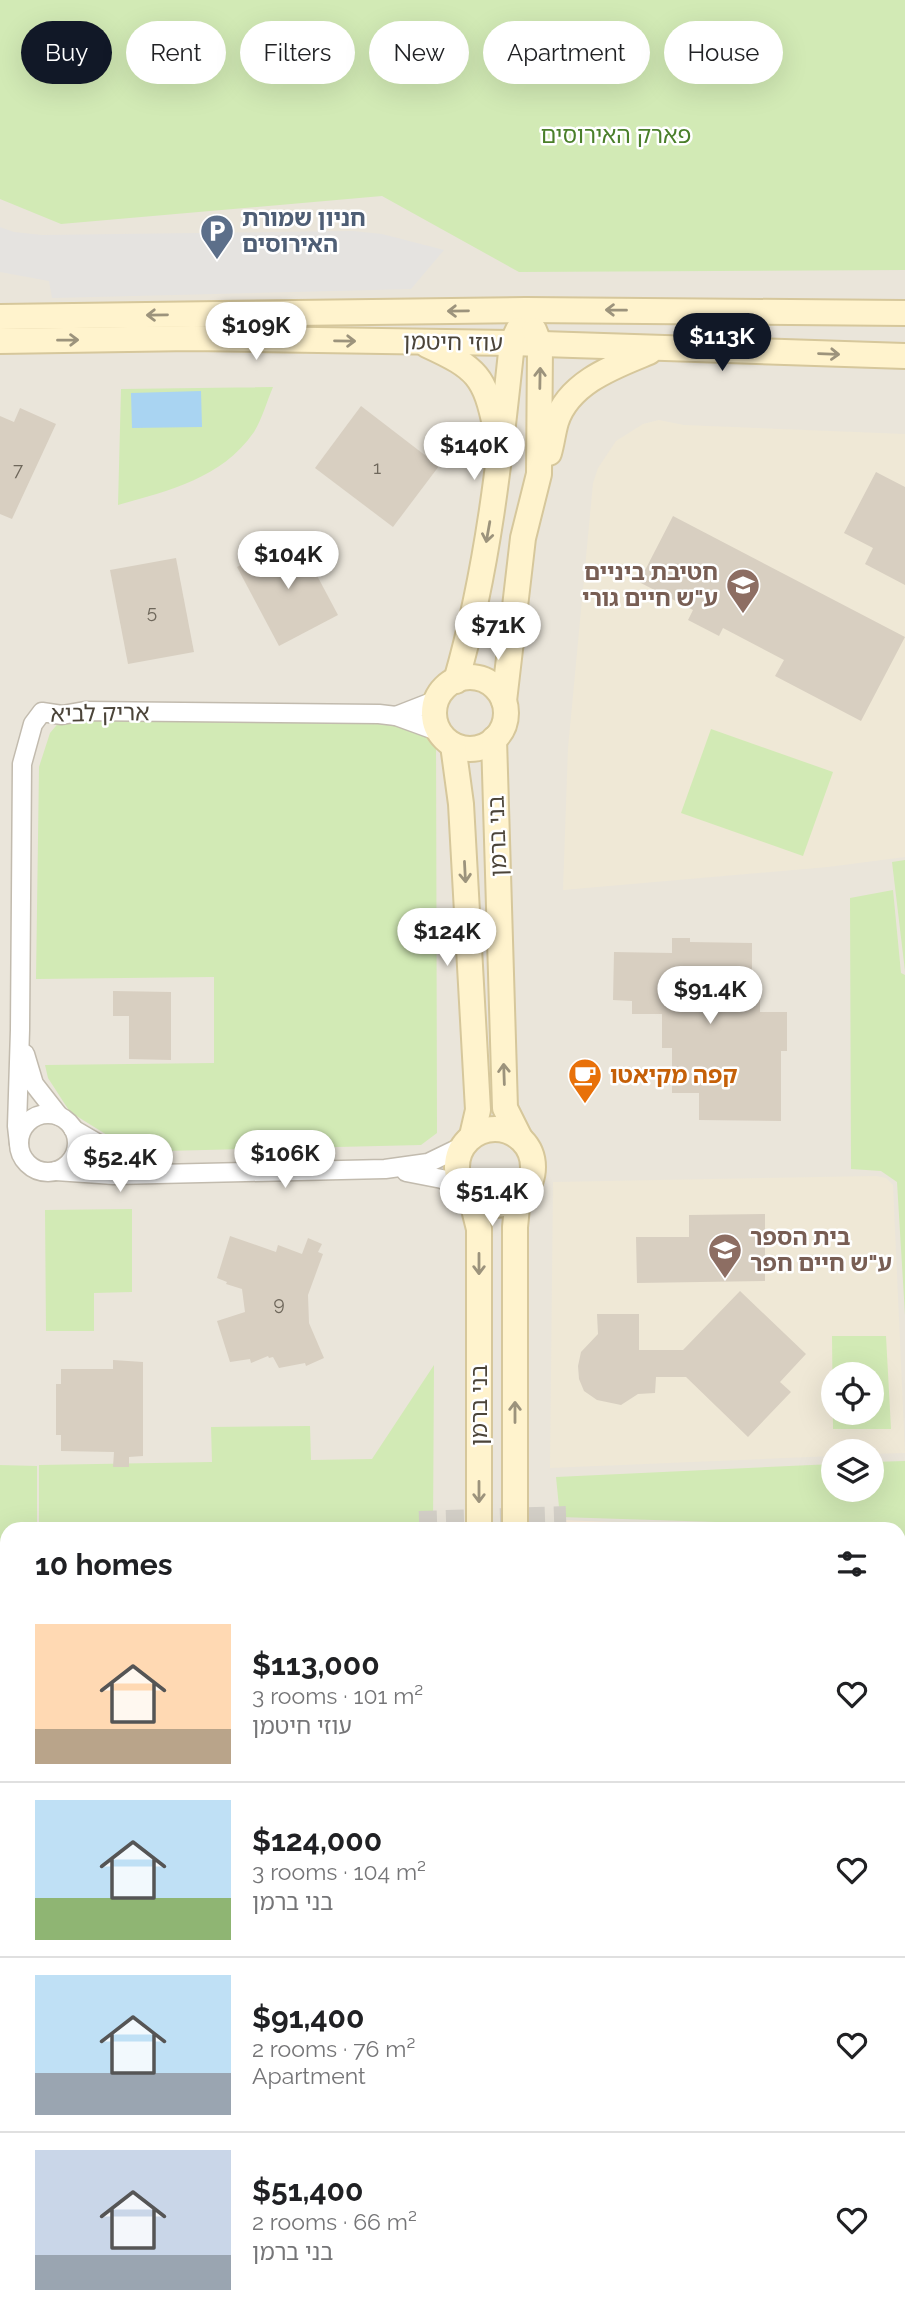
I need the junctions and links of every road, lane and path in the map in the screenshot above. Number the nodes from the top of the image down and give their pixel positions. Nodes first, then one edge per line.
1 (527, 310) junction
2 (905, 313) edge
3 (0, 317) edge
4 (0, 341) edge
5 (420, 342) junction
6 (512, 343) junction
7 (540, 345) junction
8 (659, 348) junction
9 (905, 356) edge
10 (501, 450) junction
11 (528, 514) junction
12 (456, 681) junction
13 (437, 700) junction
14 (504, 702) junction
15 (396, 716) junction
16 (446, 738) junction
17 (495, 740) junction
18 (20, 1030) junction
19 (59, 1116) junction
20 (74, 1129) junction
21 (520, 1139) junction
22 (467, 1141) junction
23 (19, 1144) junction
24 (385, 1168) junction
25 (56, 1171) junction
26 (185, 1173) junction
27 (468, 1194) junction
28 (518, 1197) junction
29 (479, 1522) edge
30 (515, 1522) edge

2 -> 1 street, עוזי חיטמן
1 -> 3 street, עוזי חיטמן
1 - 6 street
1 - 7 street
4 -> 5 street, עוזי חיטמן
5 - 6 street, עוזי חיטמן
5 - 10 street
6 - 7 street, עוזי חיטמן
6 - 10 street
7 - 8 street, עוזי חיטמן
11 -> 7 street
8 -> 9 street, עוזי חיטמן
8 - 11 street
10 -> 12 street
11 - 14 street
12 - 13 street
12 - 14 street
13 - 15 street, אריק לביא
13 - 16 street
14 - 17 street
15 - 16 street, אריק לביא
15 - 18 street, אריק לביא
16 - 17 street
16 -> 22 street, בני ברמן
21 -> 17 street, בני ברמן
18 - 19 street, אריק לביא
18 - 23 street, אריק לביא
19 - 20 street
19 - 23 street
20 - 25 street
20 - 26 street
21 - 22 street
21 - 28 street
22 - 24 street
22 - 27 street
23 - 25 street
24 - 26 street
24 - 27 street
25 - 26 street
27 - 28 street
27 -> 29 street, בני ברמן
30 -> 28 street, בני ברמן

